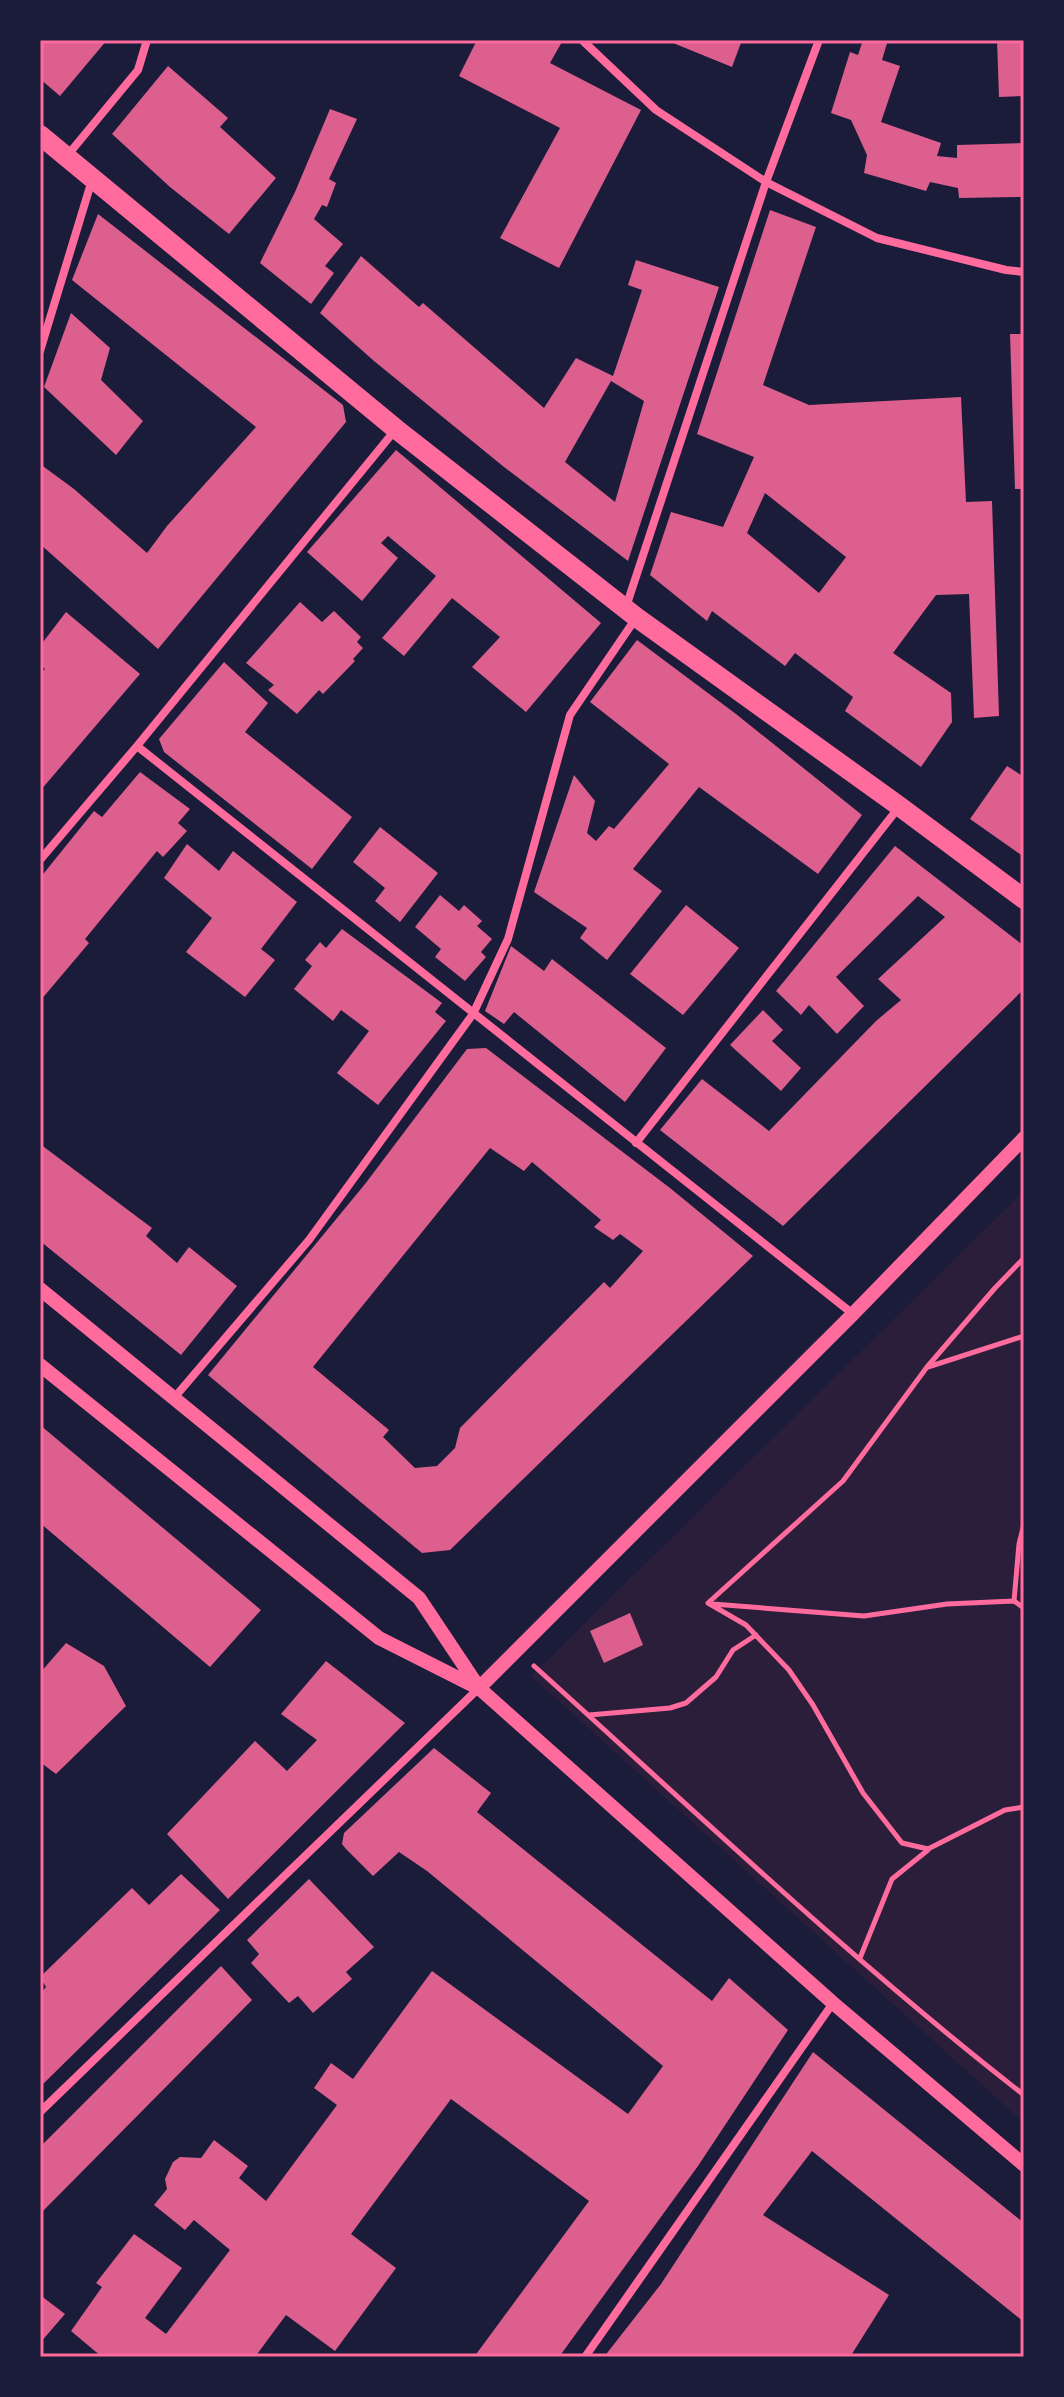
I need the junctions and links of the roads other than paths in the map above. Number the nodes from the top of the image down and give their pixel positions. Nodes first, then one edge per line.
1 (147, 40) edge
2 (582, 40) edge
3 (819, 40) edge
4 (40, 135) edge
5 (66, 157) junction
6 (92, 179) junction
7 (766, 182) junction
8 (1024, 272) edge
9 (40, 351) edge
10 (396, 429) junction
11 (631, 612) junction
12 (137, 746) junction
13 (899, 806) junction
14 (40, 860) edge
15 (1024, 899) edge
16 (473, 1014) junction
17 (1024, 1138) edge
18 (636, 1143) junction
19 (40, 1289) edge
20 (853, 1314) junction
21 (40, 1365) edge
22 (174, 1398) junction
23 (479, 1688) junction
24 (833, 2003) junction
25 (40, 2112) edge
26 (1024, 2165) edge
27 (585, 2357) edge

1 - 5 street
2 - 7 street
3 - 7 street
4 - 5 main road
5 - 6 main road
6 - 9 street
6 - 10 main road
7 - 8 street
7 - 11 street
10 - 11 main road
10 - 12 street
11 - 13 main road
11 - 16 street
12 - 14 street
12 - 16 street
13 - 15 main road
13 - 18 street
16 - 18 street
16 - 22 street
17 - 20 street
18 - 20 street
19 - 22 street
20 - 23 street
21 - 23 street
22 - 23 street
23 - 24 street
23 - 25 street
24 - 26 street
24 - 27 street

